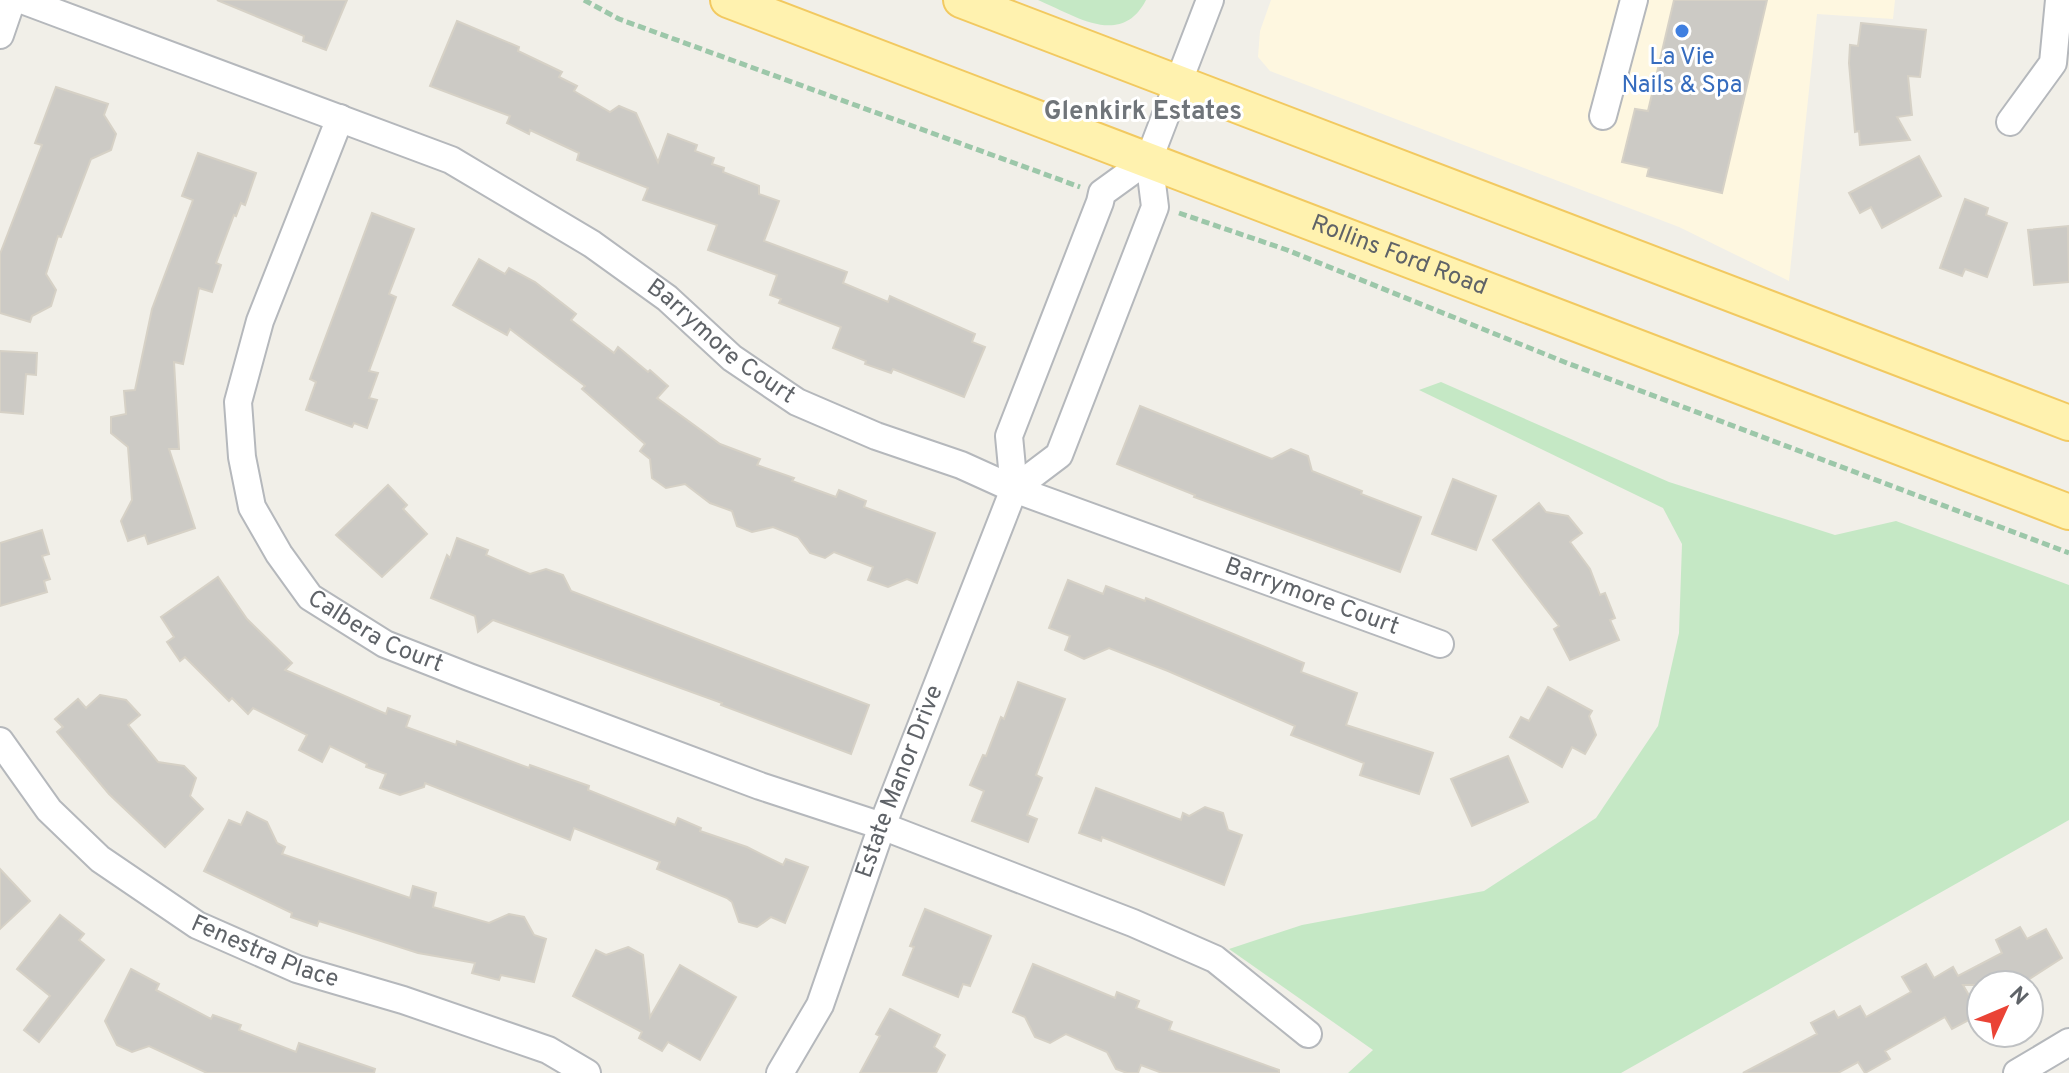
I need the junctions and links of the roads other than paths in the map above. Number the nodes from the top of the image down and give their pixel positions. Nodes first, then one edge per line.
1 (12, 0) edge
2 (22, 0) edge
3 (728, 0) edge
4 (961, 0) edge
5 (1210, 0) edge
6 (1634, 0) edge
7 (2059, 0) edge
8 (0, 35) edge
9 (1179, 83) junction
10 (1603, 116) dead end
11 (340, 118) junction
12 (2010, 122) dead end
13 (1149, 159) junction
14 (2069, 423) edge
15 (1014, 489) junction
16 (2069, 512) edge
17 (1440, 644) dead end
18 (0, 741) edge
19 (882, 826) junction
20 (1308, 1034) dead end
21 (2069, 1042) edge
22 (587, 1073) edge
23 (780, 1073) edge
24 (2017, 1073) edge

1 - 8 street
2 - 11 street, Barrymore Court
3 - 13 main road, Rollins Ford Road
4 - 9 main road
5 - 9 street
6 - 10 street
7 - 12 street
9 - 13 street
9 - 14 main road
11 - 15 street, Barrymore Court
11 - 19 street, Calbera Court
13 - 15 street
13 - 15 street, Estate Manor Drive
13 - 16 main road, Rollins Ford Road
15 - 17 street, Barrymore Court
15 - 19 street, Estate Manor Drive
18 - 22 street, Fenestra Place
19 - 20 street, Calbera Court
19 - 23 street, Estate Manor Drive
21 - 24 street

